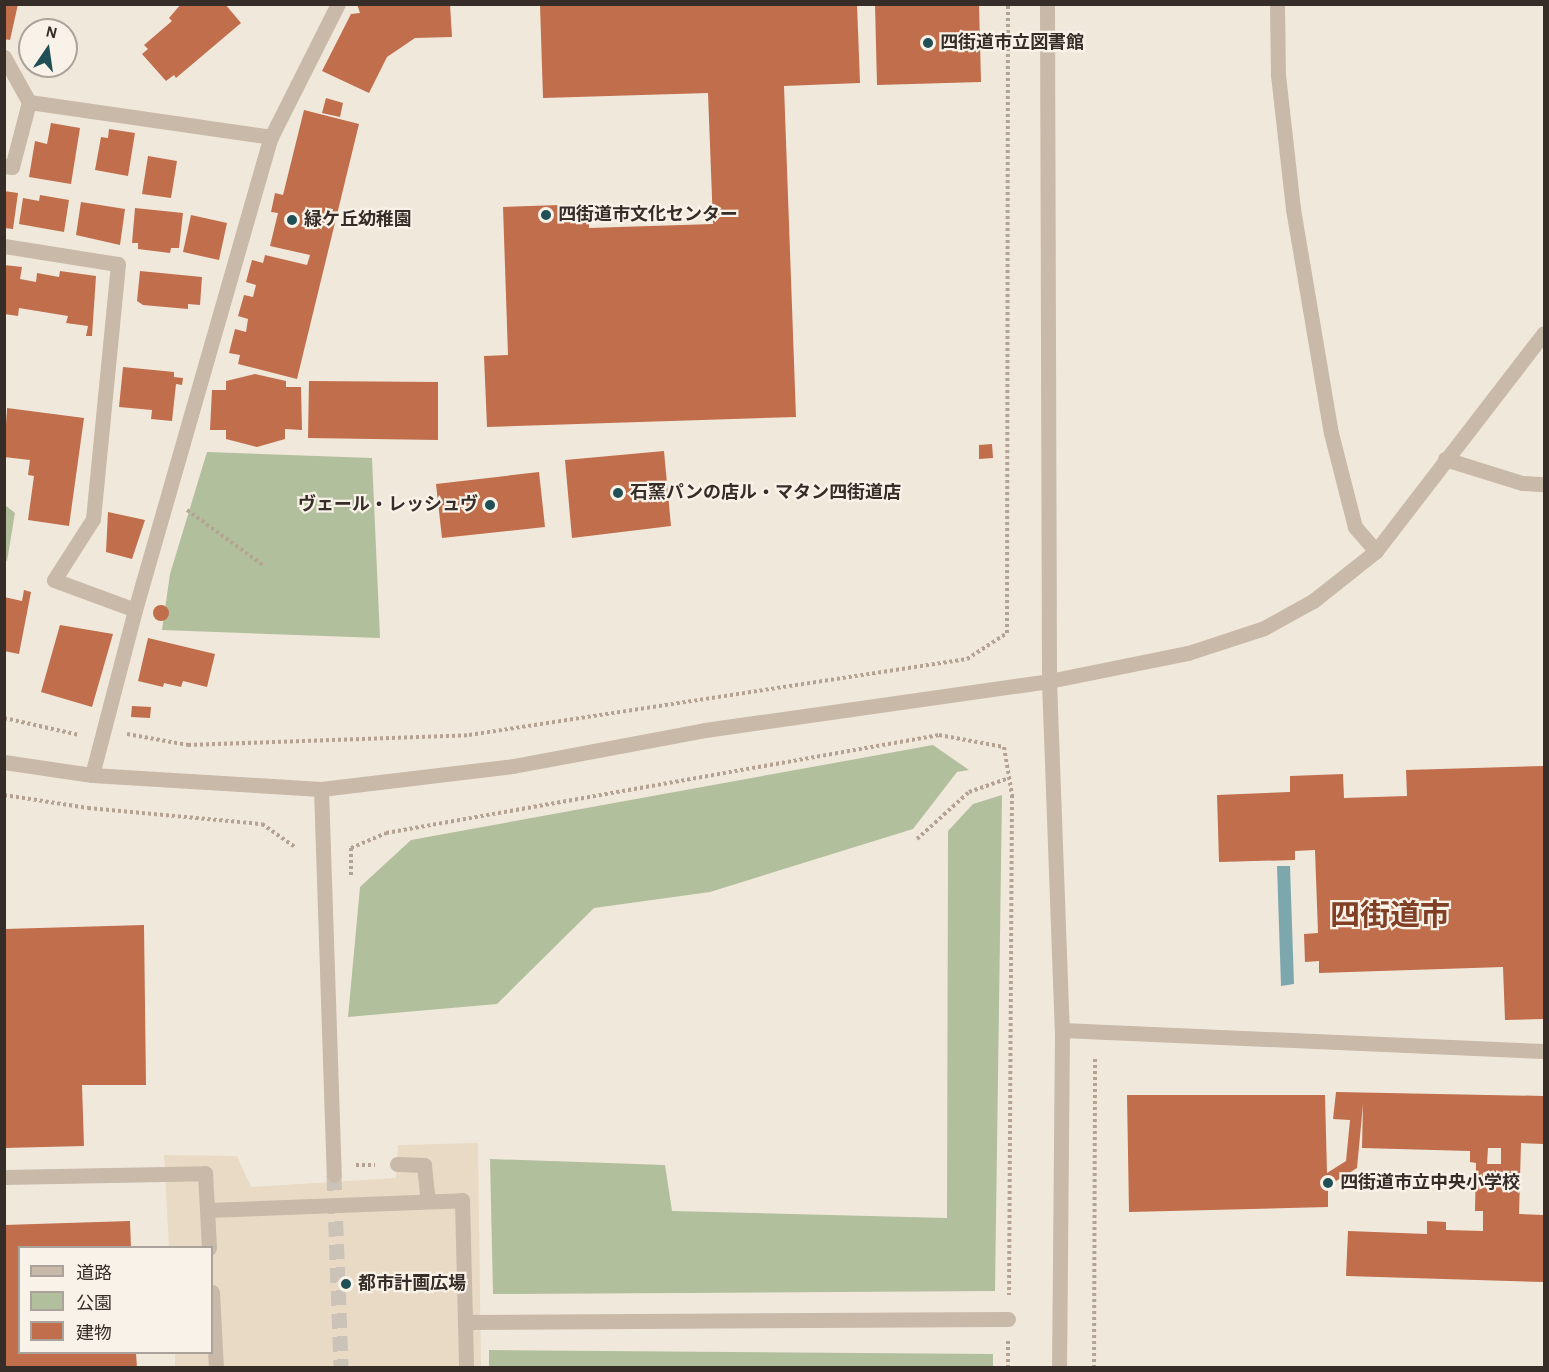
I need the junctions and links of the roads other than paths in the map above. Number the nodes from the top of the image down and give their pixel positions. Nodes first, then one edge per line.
1 (338, 4) edge
2 (1047, 4) edge
3 (1277, 4) edge
4 (4, 57) edge
5 (29, 102) junction
6 (271, 137) junction
7 (4, 166) edge
8 (4, 246) edge
9 (1545, 333) edge
10 (1445, 459) junction
11 (1545, 484) edge
12 (1376, 551) junction
13 (135, 610) junction
14 (1049, 681) junction
15 (4, 762) edge
16 (92, 775) junction
17 (321, 789) junction
18 (1062, 1030) junction
19 (1545, 1052) edge
20 (397, 1164) dead end
21 (334, 1175) tunnel mouth
22 (4, 1177) edge
23 (428, 1201) junction
24 (207, 1210) junction
25 (209, 1246) edge
26 (213, 1311) edge
27 (1008, 1319) road end
28 (465, 1322) junction
29 (216, 1368) edge
30 (466, 1368) edge
31 (1059, 1368) edge

1 - 6 street
2 - 14 street
3 - 12 street
4 - 5 street
5 - 6 street
5 - 7 street
6 - 13 street
8 - 13 street
9 - 10 street
10 - 11 street
10 - 12 street
12 - 14 street
13 - 16 street
14 - 17 street
14 - 18 street
15 - 16 street
16 - 17 street
17 - 21 street
18 - 19 street
18 - 31 street
20 - 23 street
22 - 24 street
23 - 24 street
23 - 28 street
24 - 25 street
26 - 29 street
27 - 28 street
28 - 30 street

